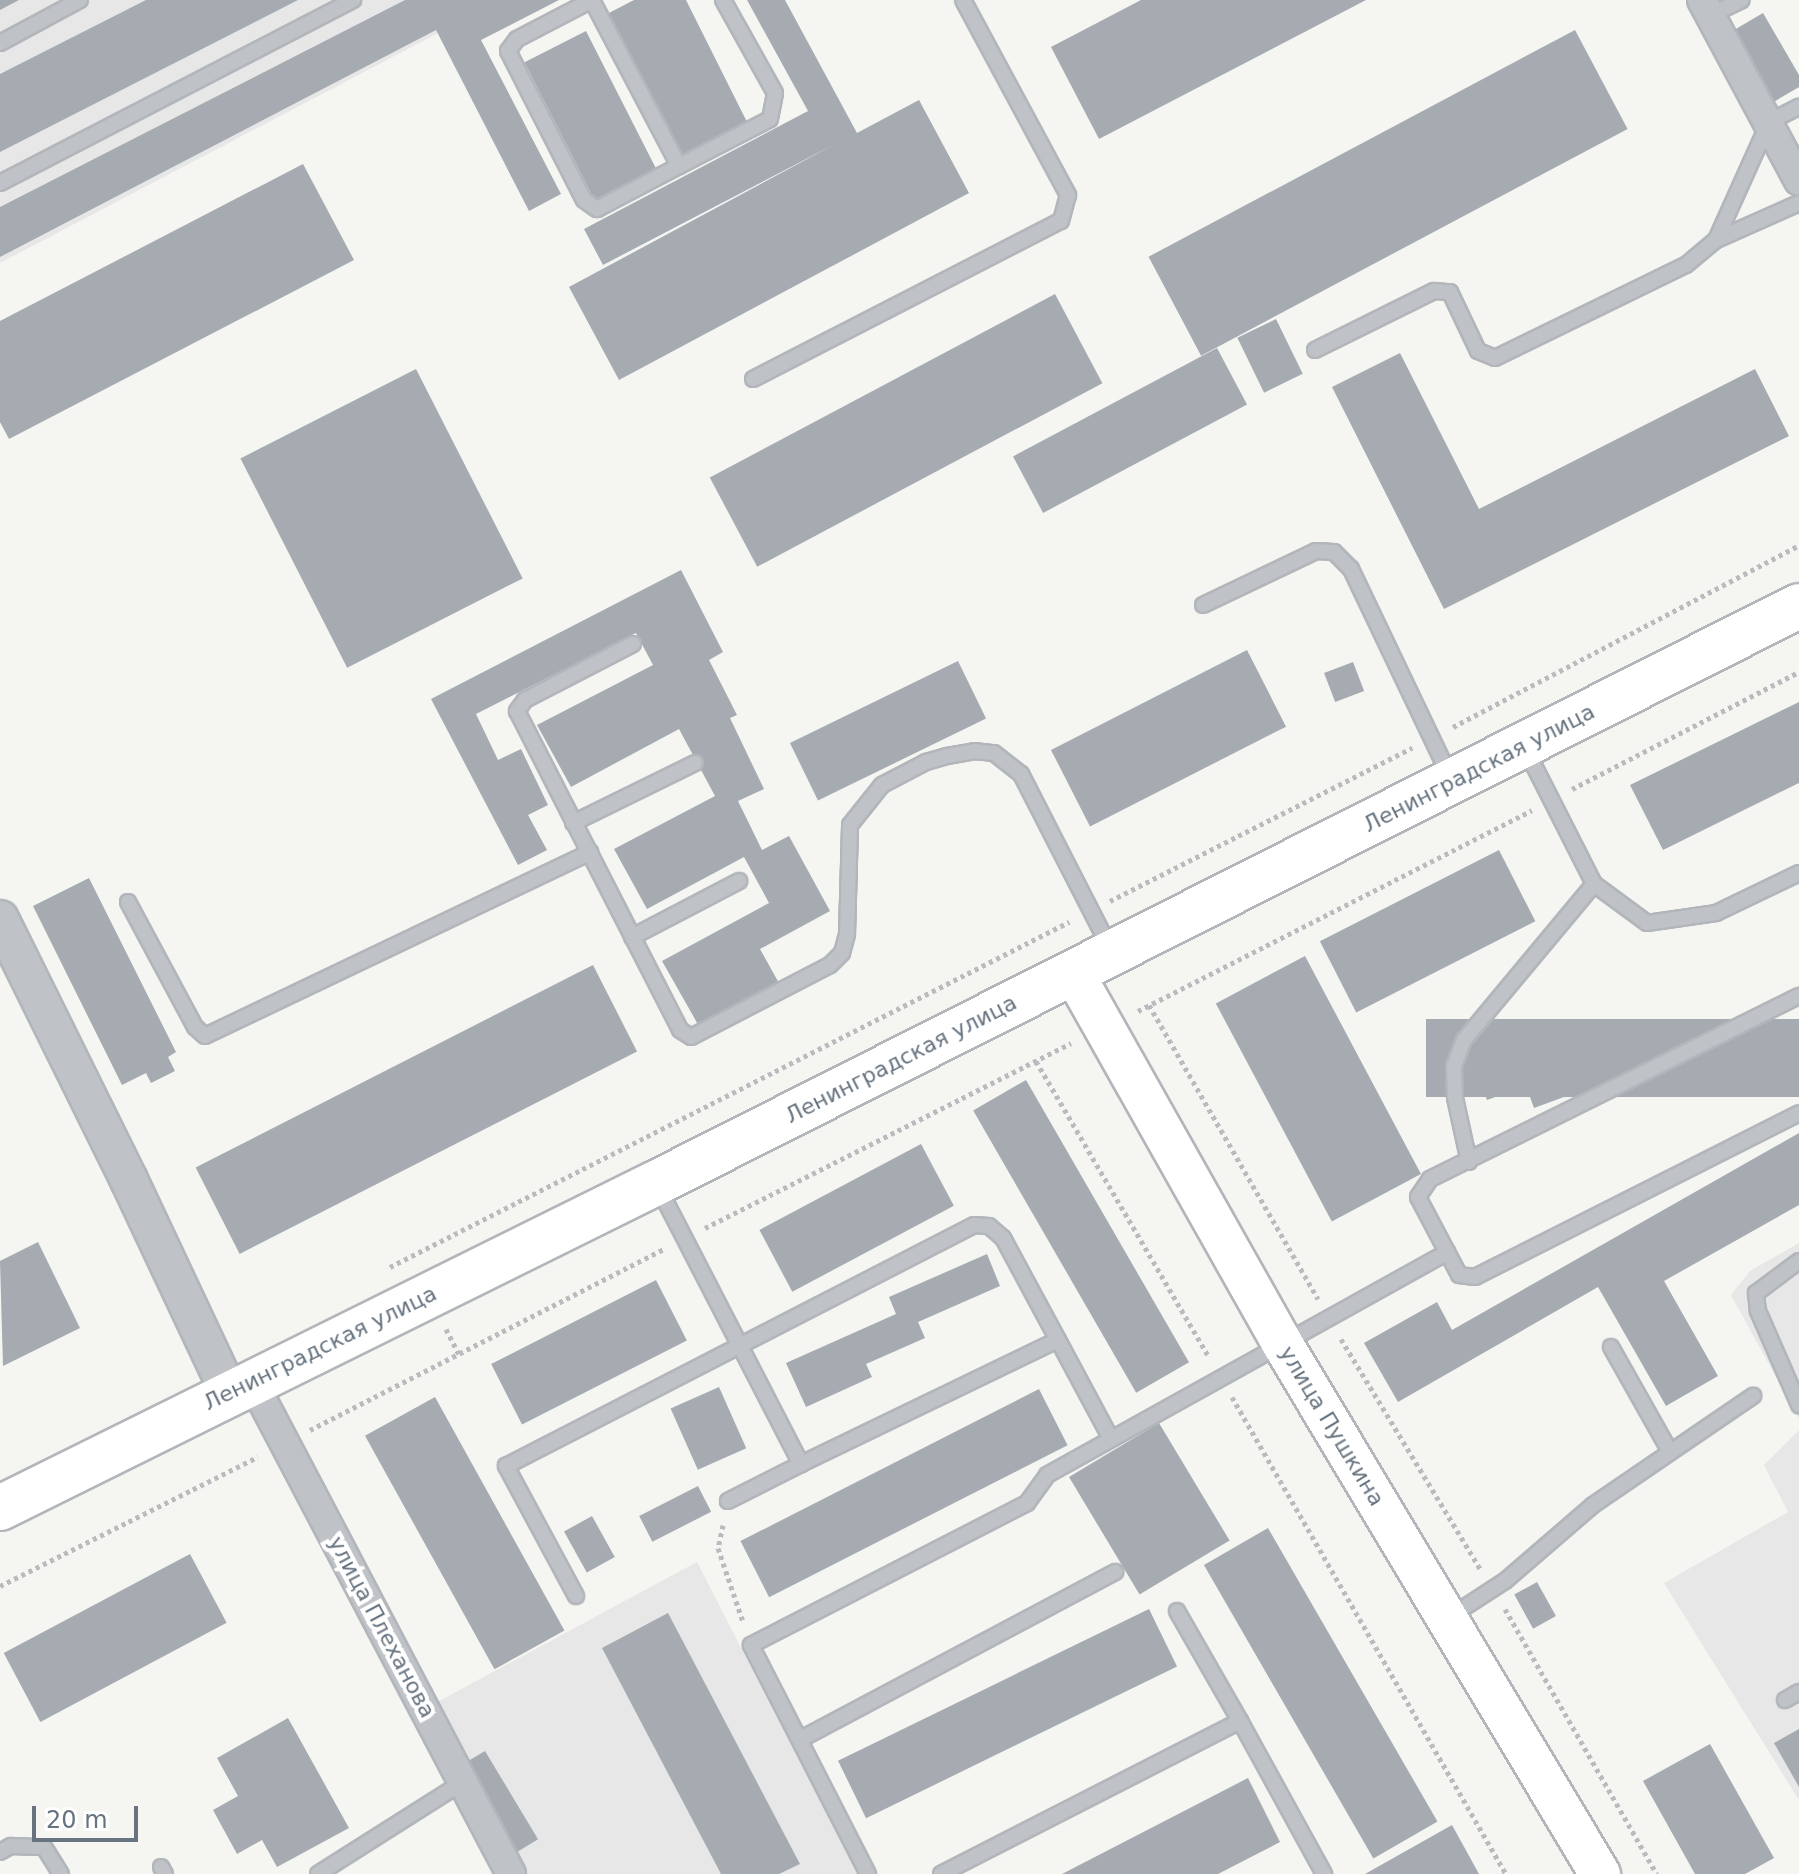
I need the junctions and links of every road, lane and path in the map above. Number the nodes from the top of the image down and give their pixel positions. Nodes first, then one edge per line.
1 (80, 0) edge
2 (353, 0) edge
3 (723, 0) edge
4 (963, 0) edge
5 (1742, 0) edge
6 (1706, 8) edge
7 (0, 43) edge
8 (1799, 107) edge
9 (1769, 122) junction
10 (679, 166) junction
11 (1799, 181) edge
12 (0, 183) edge
13 (1799, 203) edge
14 (1716, 240) junction
15 (1315, 350) dead end
16 (753, 379) dead end
17 (1203, 605) dead end
18 (1799, 606) edge
19 (633, 644) dead end
20 (1799, 672) edge
21 (1524, 745) junction
22 (695, 763) dead end
23 (1452, 781) junction
24 (1551, 800) junction
25 (573, 823) junction
26 (590, 852) junction
27 (1799, 873) edge
28 (739, 881) dead end
29 (1594, 884) junction
30 (128, 902) dead end
31 (1090, 911) junction
32 (0, 919) edge
33 (632, 937) junction
34 (1112, 952) junction
35 (1073, 972) junction
36 (1799, 996) edge
37 (1149, 1005) junction
38 (1105, 1027) junction
39 (1036, 1061) junction
40 (1799, 1113) edge
41 (1469, 1162) junction
42 (656, 1183) junction
43 (684, 1239) junction
44 (1447, 1252) junction
45 (1799, 1261) edge
46 (381, 1271) dead end
47 (1329, 1319) junction
48 (1058, 1340) junction
49 (1282, 1343) junction
50 (741, 1346) junction
51 (1611, 1347) dead end
52 (1221, 1377) junction
53 (241, 1387) junction
54 (1753, 1396) dead end
55 (1799, 1405) edge
56 (1111, 1439) junction
57 (285, 1443) junction
58 (1669, 1450) junction
59 (801, 1464) junction
60 (728, 1501) joint
61 (0, 1508) edge
62 (1115, 1572) dead end
63 (0, 1586) edge
64 (1493, 1588) junction
65 (576, 1596) dead end
66 (1177, 1611) dead end
67 (1447, 1618) junction
68 (751, 1645) junction
69 (1799, 1692) edge
70 (1785, 1700) dead end
71 (1240, 1721) junction
72 (801, 1739) junction
73 (463, 1782) junction
74 (0, 1852) edge
75 (61, 1874) edge
76 (318, 1874) edge
77 (511, 1874) edge
78 (868, 1874) edge
79 (941, 1874) edge
80 (1324, 1874) edge
81 (1506, 1874) edge
82 (1600, 1874) edge
83 (1657, 1874) edge

1 - 7 lane
2 - 12 lane
3 - 10 lane
4 - 16 lane
5 - 6 lane
6 - 9 street
8 - 9 lane
9 - 11 street
9 - 14 lane
10 - 10 lane
13 - 14 lane
14 - 15 lane
17 - 23 lane
18 - 21 highway, Ленинградская улица
19 - 25 lane
20 - 24 path
21 - 23 highway, Ленинградская улица
21 - 24 lane
22 - 25 lane
23 - 34 highway, Ленинградская улица
24 - 29 lane
24 - 37 path
25 - 26 lane
26 - 30 lane
26 - 33 lane
27 - 29 lane
28 - 33 lane
29 - 41 lane
31 - 33 lane
31 - 34 lane
31 - 46 path
32 - 53 street, улица Плеханова
34 - 35 highway, Ленинградская улица
35 - 38 main road, улица Пушкина
35 - 42 highway, Ленинградская улица
36 - 41 lane
37 - 38 path
37 - 47 path
38 - 39 path
38 - 49 main road, улица Пушкина
39 - 43 path
39 - 52 path
40 - 44 lane
41 - 44 lane
42 - 43 lane
42 - 53 highway, Ленинградская улица
43 - 50 lane
43 - 57 path
44 - 47 lane
45 - 55 lane
47 - 49 lane
47 - 64 path
48 - 50 lane
48 - 56 lane
48 - 59 lane
49 - 52 lane
49 - 67 main road, улица Пушкина
50 - 59 lane
50 - 65 lane
51 - 58 lane
52 - 56 lane
52 - 81 path
53 - 57 street, улица Плеханова
53 - 61 highway, Ленинградская улица
54 - 58 lane
56 - 68 lane
57 - 63 path
57 - 73 street, улица Плеханова
58 - 64 lane
59 - 60 lane
60 - 68 path
62 - 72 lane
64 - 67 lane
64 - 83 path
66 - 71 lane
67 - 82 main road, улица Пушкина
68 - 72 lane
69 - 70 lane
71 - 79 lane
71 - 80 lane
72 - 78 lane
73 - 76 lane
73 - 77 street, улица Плеханова
74 - 75 lane

